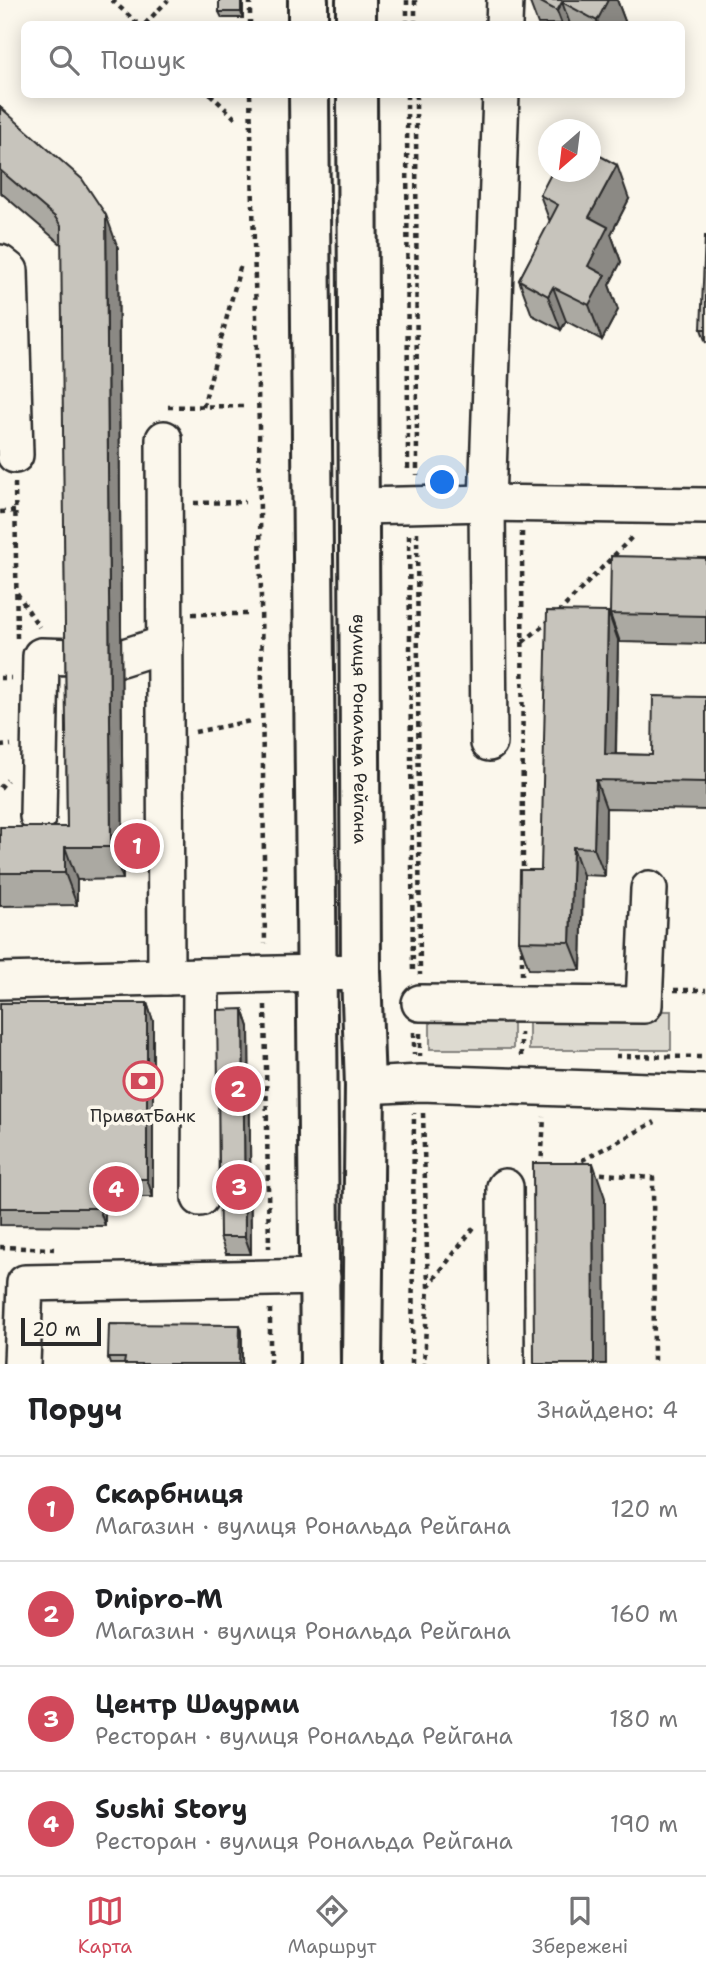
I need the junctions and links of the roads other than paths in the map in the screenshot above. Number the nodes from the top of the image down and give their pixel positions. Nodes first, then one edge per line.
1 (308, 0) edge
2 (356, 0) edge
3 (505, 0) edge
4 (308, 21) edge
5 (356, 21) edge
6 (504, 21) edge
7 (309, 98) edge
8 (357, 98) edge
9 (501, 98) edge
10 (0, 262) edge
11 (164, 439) road end
12 (15, 455) road end
13 (487, 503) junction
14 (361, 506) junction
15 (706, 506) edge
16 (165, 629) junction
17 (77, 657) edge
18 (121, 658) dead end
19 (489, 743) dead end
20 (38, 816) dead end
21 (649, 890) dead end
22 (361, 972) junction
23 (317, 973) junction
24 (201, 976) junction
25 (166, 977) junction
26 (0, 981) edge
27 (416, 1005) road end
28 (365, 1086) junction
29 (706, 1093) edge
30 (505, 1187) road end
31 (200, 1198) dead end
32 (322, 1278) junction
33 (22, 1364) edge
34 (320, 1364) edge
35 (362, 1364) edge
36 (506, 1364) edge

1 - 4 main road
2 - 5 main road
3 - 6 lane
7 - 23 main road
8 - 14 main road, вулиця Рональда Рейгана
9 - 13 lane
10 - 12 lane
11 - 16 lane
13 - 14 lane
13 - 15 lane
13 - 19 lane
14 - 22 main road, вулиця Рональда Рейгана
16 - 18 lane
16 - 25 lane
17 - 20 lane
21 - 27 lane
22 - 23 lane
22 - 28 main road, вулиця Рональда Рейгана
23 - 24 lane
23 - 32 main road
24 - 25 lane
24 - 31 lane
25 - 26 lane
28 - 29 lane
28 - 35 main road, вулиця Рональда Рейгана
30 - 36 lane
32 - 33 lane
32 - 34 main road

